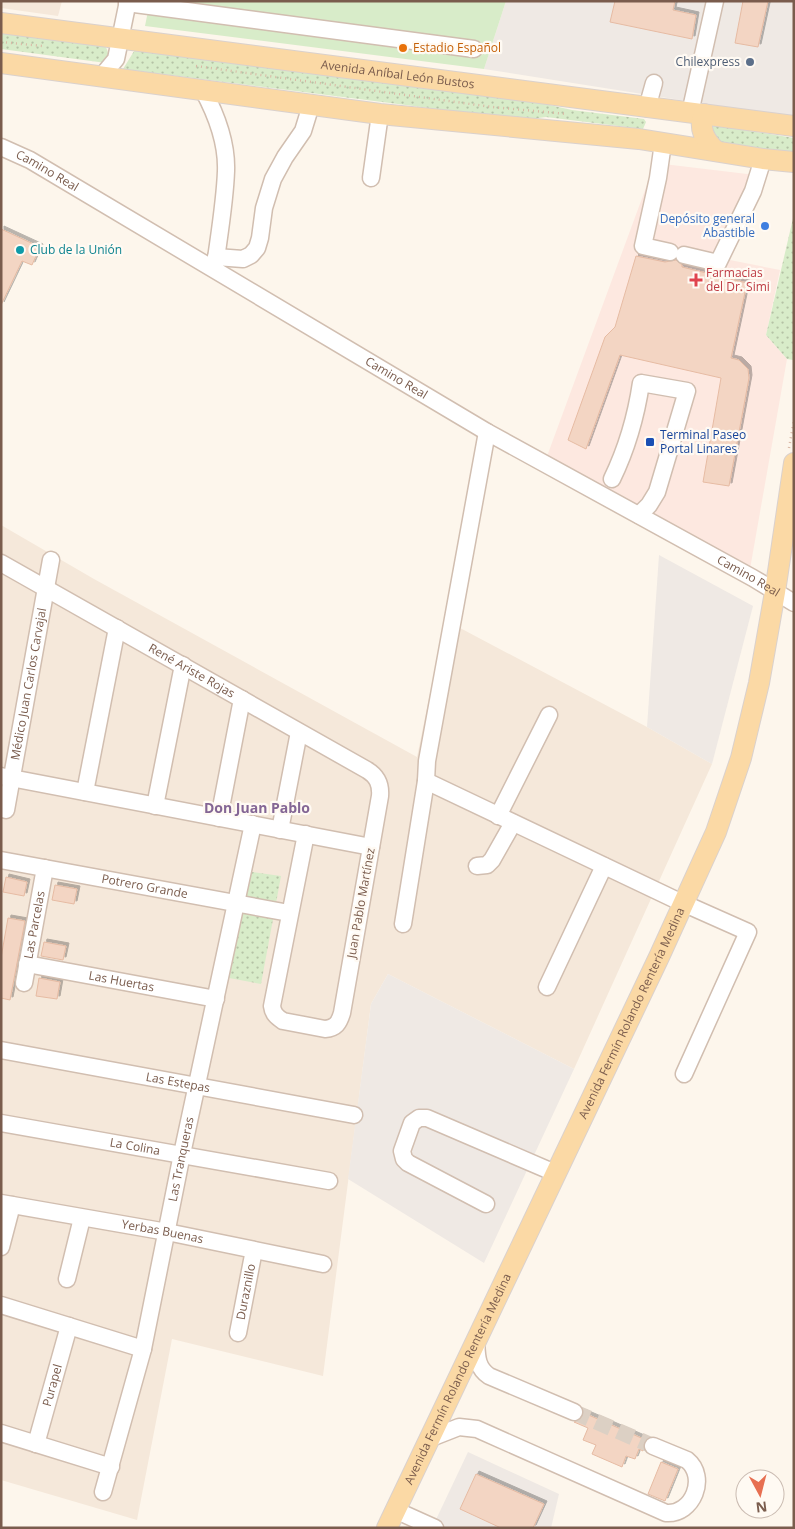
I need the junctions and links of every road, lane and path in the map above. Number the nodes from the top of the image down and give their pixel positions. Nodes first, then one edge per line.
1 (715, 1) edge
2 (128, 2) edge
3 (1, 22) edge
4 (120, 38) junction
5 (474, 49) dead end
6 (1, 63) edge
7 (191, 65) dead end
8 (102, 77) junction
9 (654, 84) dead end
10 (203, 90) junction
11 (312, 105) junction
12 (647, 108) junction
13 (697, 113) junction
14 (380, 114) junction
15 (569, 114) dead end
16 (794, 126) edge
17 (640, 139) junction
18 (663, 144) junction
19 (1, 147) edge
20 (716, 151) junction
21 (764, 159) junction
22 (794, 162) edge
23 (371, 178) dead end
24 (215, 263) junction
25 (794, 420) edge
26 (487, 432) junction
27 (792, 464) edge
28 (612, 480) junction
29 (585, 485) junction
30 (654, 499) junction
31 (613, 501) junction
32 (639, 515) junction
33 (656, 525) junction
34 (51, 560) dead end
35 (1, 563) edge
36 (46, 588) junction
37 (775, 592) junction
38 (794, 603) edge
39 (117, 628) junction
40 (183, 665) junction
41 (242, 699) junction
42 (549, 715) dead end
43 (299, 732) junction
44 (6, 777) edge
45 (378, 781) joint
46 (426, 781) junction
47 (85, 792) junction
48 (155, 806) junction
49 (6, 810) dead end
50 (498, 816) junction
51 (219, 818) junction
52 (513, 823) junction
53 (253, 824) junction
54 (280, 830) junction
55 (306, 834) junction
56 (371, 847) junction
57 (1, 860) edge
58 (477, 866) dead end
59 (604, 866) junction
60 (45, 868) junction
61 (236, 903) junction
62 (684, 904) junction
63 (289, 913) junction
64 (403, 924) dead end
65 (27, 964) junction
66 (24, 983) dead end
67 (547, 987) dead end
68 (216, 999) junction
69 (1, 1050) edge
70 (684, 1074) dead end
71 (197, 1086) junction
72 (354, 1115) dead end
73 (1, 1123) edge
74 (182, 1154) junction
75 (555, 1173) junction
76 (329, 1180) dead end
77 (6, 1204) edge
78 (486, 1204) dead end
79 (82, 1218) junction
80 (167, 1232) junction
81 (1, 1247) edge
82 (254, 1250) junction
83 (323, 1264) dead end
84 (67, 1279) dead end
85 (2, 1308) edge
86 (69, 1326) junction
87 (238, 1333) dead end
88 (476, 1340) junction
89 (143, 1349) junction
90 (574, 1412) tunnel mouth
91 (1, 1433) edge
92 (431, 1438) junction
93 (36, 1444) junction
94 (653, 1446) tunnel mouth
95 (110, 1467) junction
96 (103, 1492) dead end
97 (391, 1519) edge
98 (435, 1528) edge

1 - 13 street
2 - 4 street
2 - 5 street
3 - 4 main road, Avenida Aníbal León Bustos
4 - 8 street
4 - 12 main road, Avenida Aníbal León Bustos
6 - 8 main road
7 - 15 path
8 - 10 main road
9 - 12 street
10 - 11 main road
10 - 24 street
11 - 14 main road
11 - 24 street
12 - 13 main road, Avenida Aníbal León Bustos
12 - 17 main road
13 - 16 main road, Avenida Aníbal León Bustos
13 - 20 main road
14 - 17 main road
14 - 23 street
17 - 18 main road
18 - 20 main road
18 - 21 street
19 - 24 street, Camino Real
20 - 21 main road
21 - 22 main road
24 - 26 street, Camino Real
25 - 27 path
26 - 29 street, Camino Real
26 - 46 street
27 - 37 main road, Avenida Fermín Rolando Rentería Medina
28 - 29 street
28 - 30 street
28 - 31 street
29 - 31 street, Camino Real
30 - 32 street
30 - 33 street
31 - 32 street, Camino Real
32 - 33 street, Camino Real
33 - 37 street, Camino Real
34 - 36 street, Médico Juan Carlos Carvajal
35 - 36 street, René Ariste Rojas
36 - 39 street, René Ariste Rojas
36 - 44 street, Médico Juan Carlos Carvajal
37 - 38 street, Camino Real
37 - 62 main road, Avenida Fermín Rolando Rentería Medina
39 - 40 street, René Ariste Rojas
39 - 47 street
40 - 41 street, René Ariste Rojas
40 - 48 street
41 - 43 street, René Ariste Rojas
41 - 51 street
42 - 50 street
43 - 45 street, René Ariste Rojas
43 - 54 street
44 - 47 street
44 - 49 street, Médico Juan Carlos Carvajal
45 - 56 street, Juan Pablo Martínez
46 - 50 street
46 - 64 street
47 - 48 street
48 - 51 street
50 - 52 street
51 - 53 street
52 - 58 street
52 - 59 street
53 - 54 street
53 - 61 street, Las Tranqueras
54 - 55 street
55 - 56 street
55 - 63 street
56 - 63 street, Juan Pablo Martínez
57 - 60 street, Potrero Grande
59 - 62 street
59 - 67 street
60 - 61 street, Potrero Grande
60 - 65 street, Las Parcelas
61 - 63 street, Potrero Grande
61 - 68 street, Las Tranqueras
62 - 70 street
62 - 75 main road, Avenida Fermín Rolando Rentería Medina
65 - 66 street, Las Parcelas
65 - 68 street, Las Huertas
68 - 71 street, Las Tranqueras
69 - 71 street, Las Estepas
71 - 72 street, Las Estepas
71 - 74 street, Las Tranqueras
73 - 74 street, La Colina
74 - 76 street, La Colina
74 - 80 street, Las Tranqueras
75 - 78 street
75 - 88 main road, Avenida Fermín Rolando Rentería Medina
77 - 79 street, Yerbas Buenas
77 - 81 street
79 - 80 street, Yerbas Buenas
79 - 84 street
80 - 82 street, Yerbas Buenas
80 - 89 street, Las Tranqueras
82 - 83 street, Yerbas Buenas
82 - 87 street, Duraznillo
85 - 86 street
86 - 89 street
86 - 93 street, Purapel
88 - 90 street
88 - 92 main road, Avenida Fermín Rolando Rentería Medina
89 - 95 street, Las Tranqueras
91 - 93 street
92 - 94 street
92 - 97 main road, Avenida Fermín Rolando Rentería Medina
93 - 95 street
95 - 96 street, Las Tranqueras
97 - 98 street

